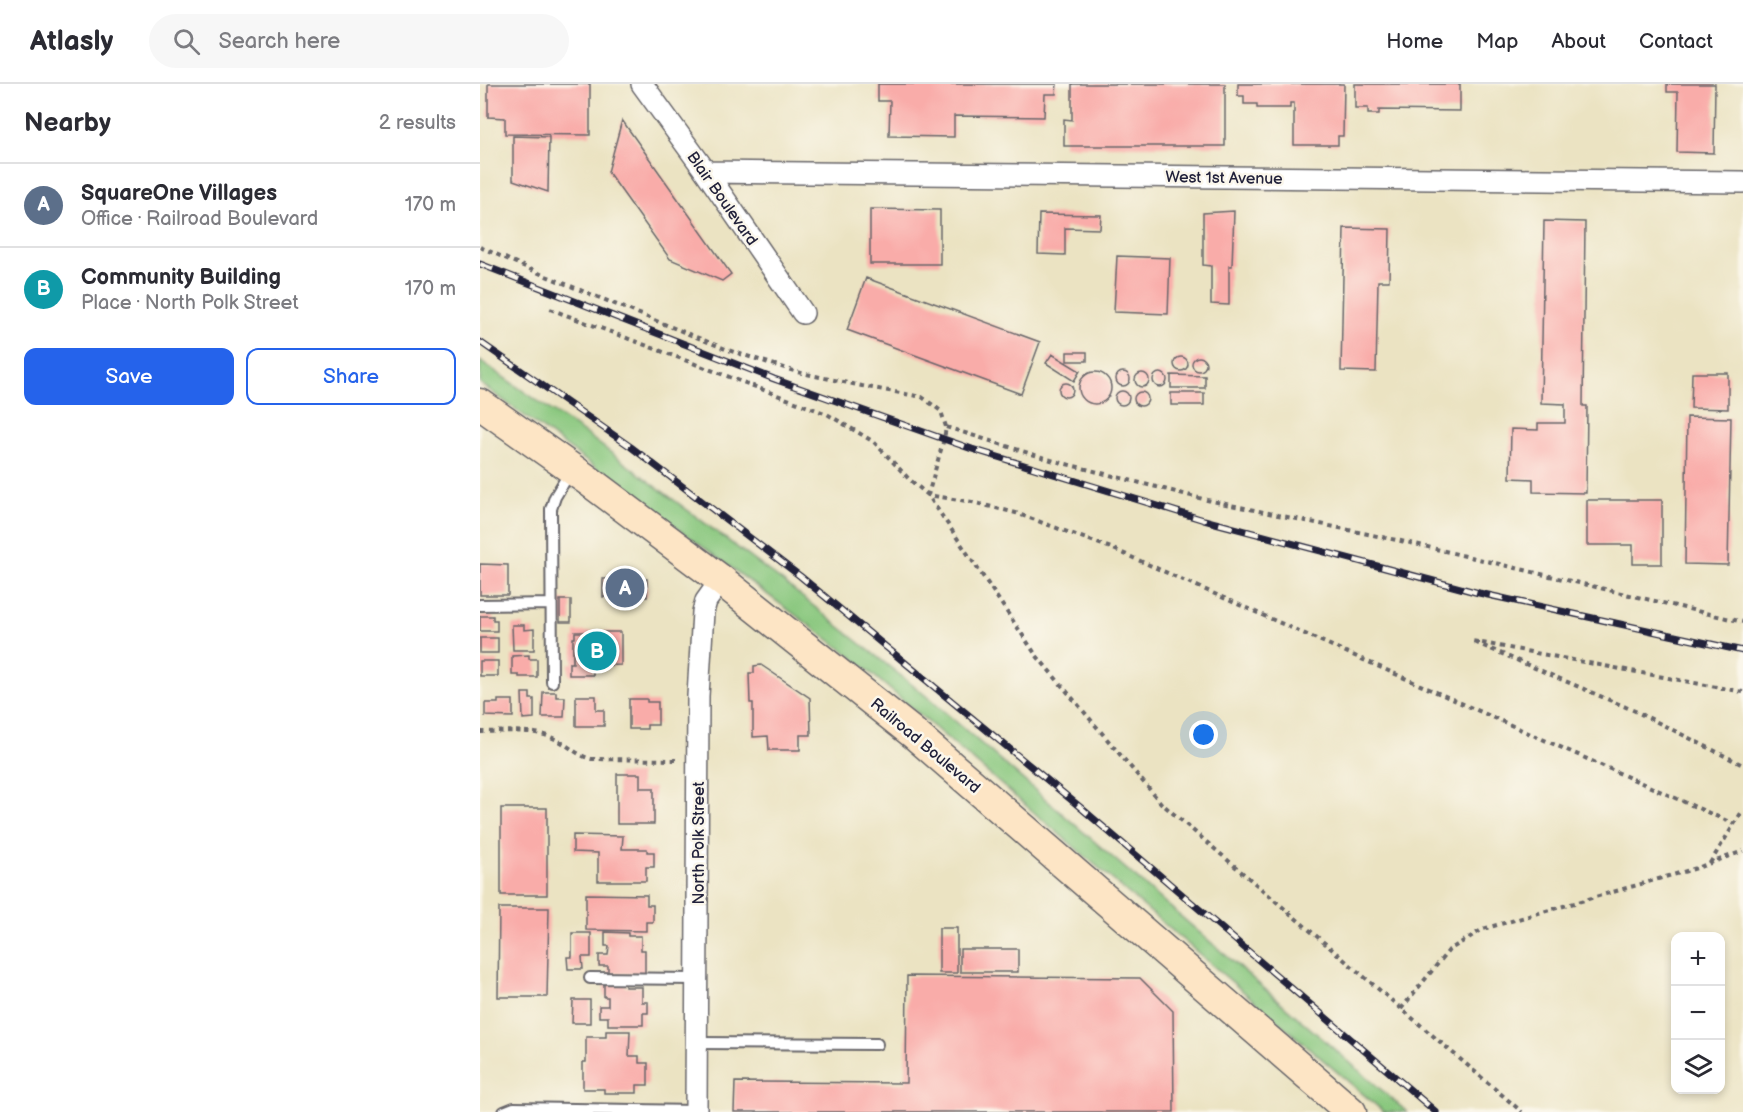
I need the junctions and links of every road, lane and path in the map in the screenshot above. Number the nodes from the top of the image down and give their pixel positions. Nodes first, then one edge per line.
1 (642, 84) edge
2 (706, 172) junction
3 (1743, 182) edge
4 (480, 247) edge
5 (550, 309) dead end
6 (803, 313) dead end
7 (480, 404) edge
8 (946, 427) junction
9 (572, 469) junction
10 (928, 495) junction
11 (721, 580) junction
12 (551, 604) junction
13 (480, 605) edge
14 (1743, 622) edge
15 (552, 682) dead end
16 (1743, 692) edge
17 (480, 732) edge
18 (698, 760) junction
19 (1743, 765) edge
20 (1743, 810) edge
21 (1734, 824) junction
22 (1743, 851) edge
23 (1709, 864) junction
24 (590, 978) dead end
25 (697, 979) junction
26 (1401, 1009) junction
27 (697, 1042) junction
28 (877, 1044) dead end
29 (696, 1111) edge
30 (504, 1112) edge
31 (1351, 1112) edge
32 (1522, 1112) edge

1 - 2 street, Blair Boulevard
2 - 3 street, West 1st Avenue
2 - 6 street, Blair Boulevard
4 - 8 path
5 - 10 path
7 - 9 street, Railroad Boulevard
8 - 10 path
8 - 14 path
9 - 11 street, Railroad Boulevard
9 - 12 lane
10 - 21 path
10 - 26 path
11 - 18 street, North Polk Street
11 - 31 street, Railroad Boulevard
12 - 13 lane
12 - 15 lane
16 - 19 path
17 - 18 path
18 - 25 street, North Polk Street
20 - 21 path
21 - 23 path
22 - 23 path
23 - 26 path
24 - 25 lane
25 - 27 street, North Polk Street
26 - 32 path
27 - 28 lane
27 - 29 street, North Polk Street
29 - 30 lane

